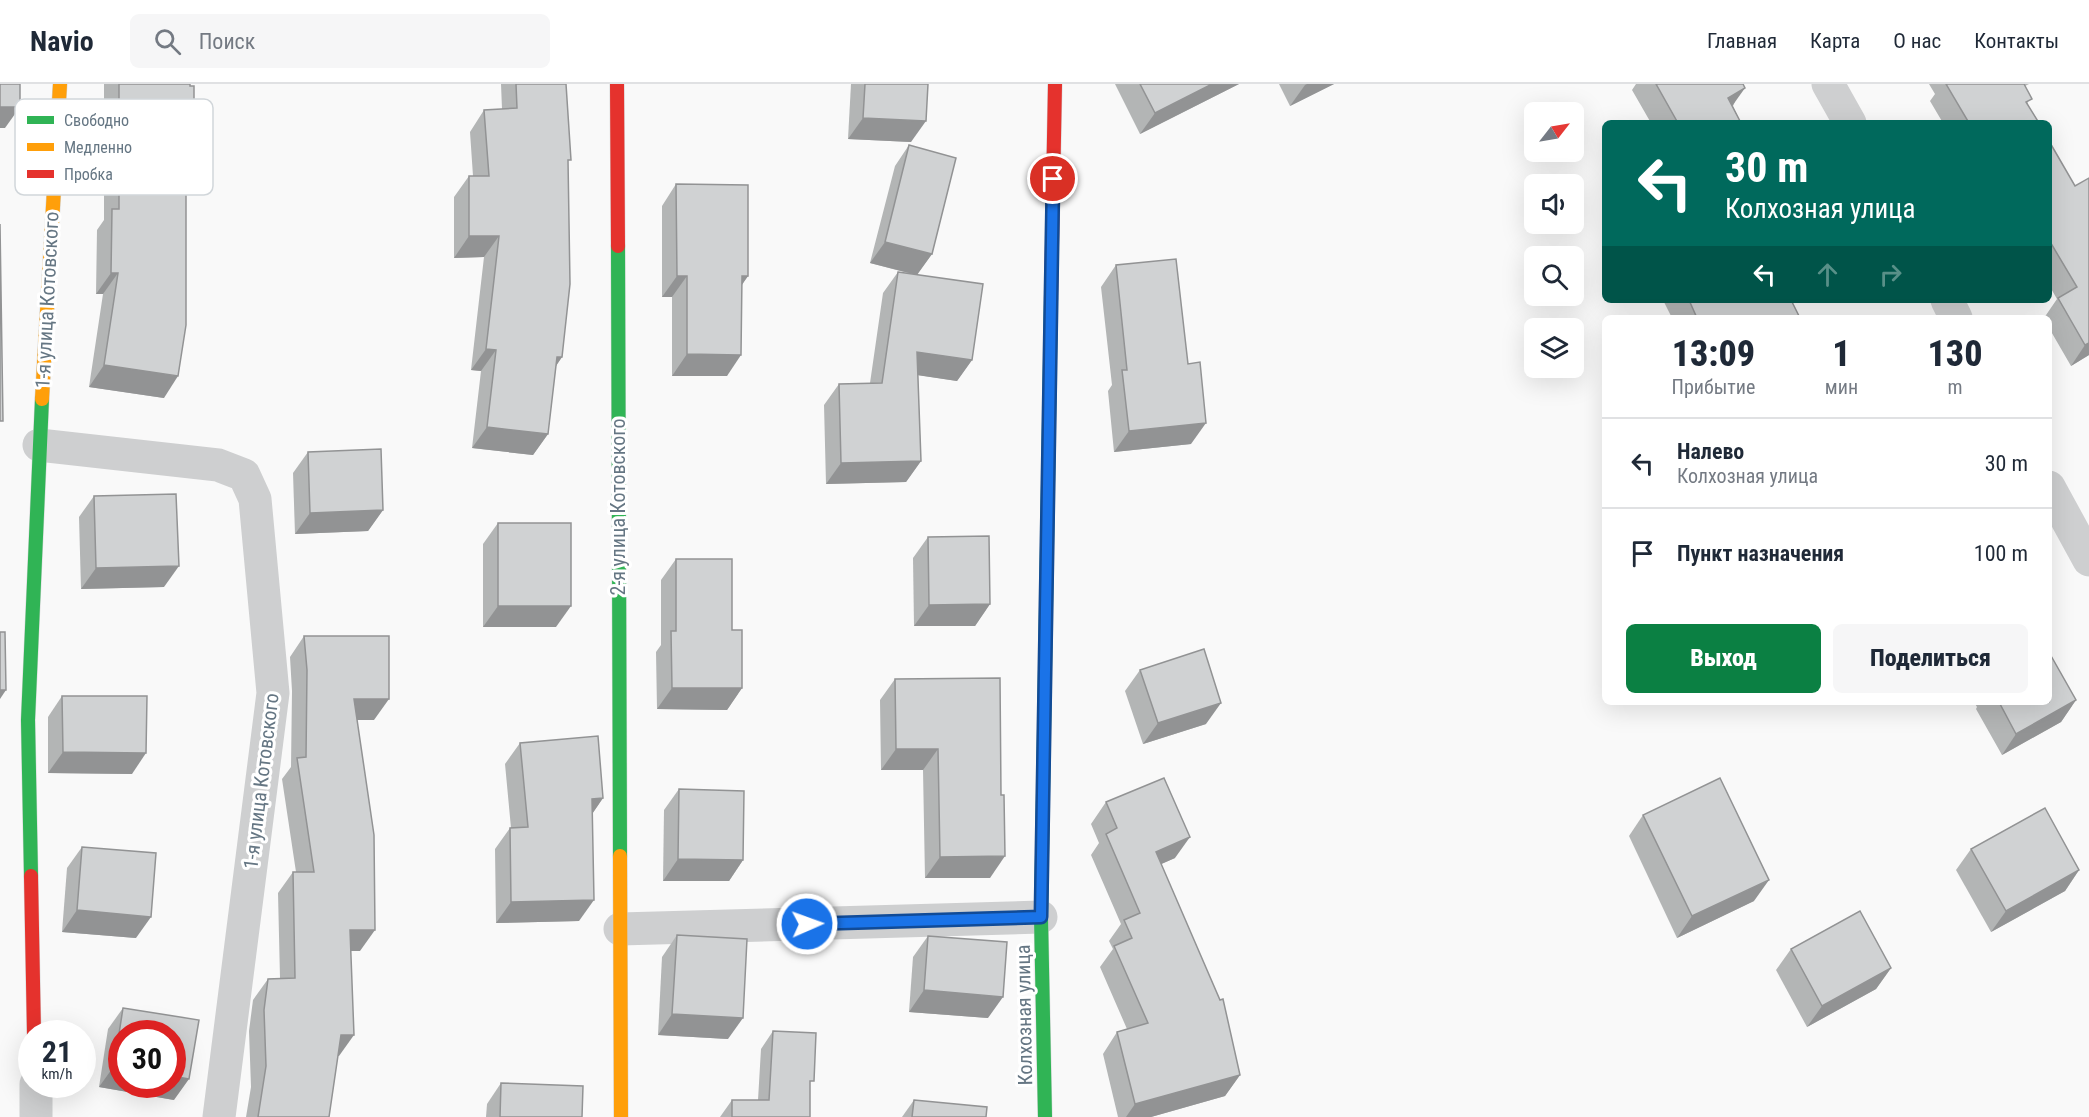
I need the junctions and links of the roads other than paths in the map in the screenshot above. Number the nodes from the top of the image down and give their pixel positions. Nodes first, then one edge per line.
1 (60, 84) edge
2 (617, 84) edge
3 (1055, 84) edge
4 (1828, 84) edge
5 (59, 99) edge
6 (1848, 120) edge
7 (54, 195) edge
8 (39, 445) junction
9 (2052, 492) edge
10 (2089, 560) edge
11 (1041, 917) junction
12 (620, 929) junction
13 (34, 1020) edge
14 (36, 1098) edge
15 (36, 1117) edge
16 (219, 1117) edge
17 (621, 1117) edge
18 (1045, 1117) edge

1 - 5 street, 1-я улица Котовского
2 - 12 street, 2-я улица Котовского
3 - 11 street, Колхозная улица
4 - 6 street
7 - 8 street, 1-я улица Котовского
8 - 13 street, 1-я улица Котовского
8 - 16 street, 1-я улица Котовского
9 - 10 street
11 - 12 street
11 - 18 street, Колхозная улица
12 - 17 street, 2-я улица Котовского
14 - 15 street

